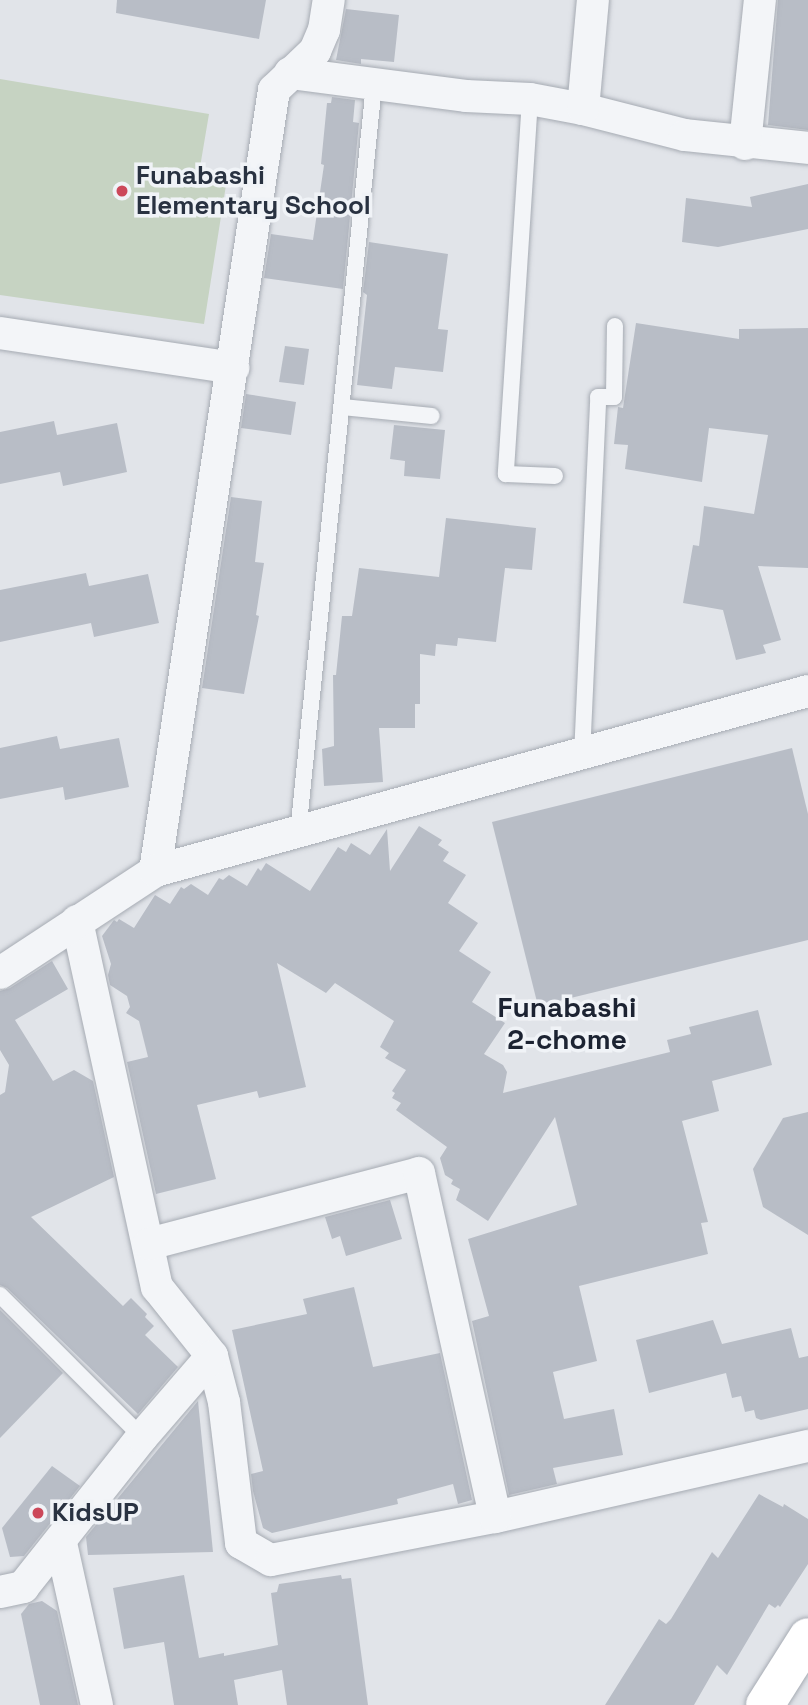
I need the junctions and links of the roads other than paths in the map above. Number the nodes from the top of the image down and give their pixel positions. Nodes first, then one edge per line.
1 (329, 0) edge
2 (593, 0) edge
3 (760, 0) edge
4 (290, 72) junction
5 (374, 85) junction
6 (530, 99) junction
7 (583, 108) junction
8 (745, 144) junction
9 (808, 148) edge
10 (615, 326) dead end
11 (0, 333) edge
12 (233, 368) junction
13 (343, 407) junction
14 (432, 416) dead end
15 (555, 476) dead end
16 (808, 691) edge
17 (582, 755) junction
18 (298, 833) junction
19 (155, 871) junction
20 (77, 920) junction
21 (0, 973) edge
22 (149, 1244) junction
23 (0, 1295) edge
24 (212, 1356) junction
25 (142, 1437) junction
26 (808, 1446) edge
27 (495, 1517) junction
28 (61, 1544) junction
29 (0, 1592) edge
30 (808, 1637) edge
31 (97, 1705) edge
32 (765, 1705) edge

1 - 4 street
2 - 7 street
3 - 8 street
4 - 5 street
4 - 12 street
5 - 6 street
5 - 13 lane
6 - 7 street
6 - 15 lane
7 - 8 street
8 - 9 street
10 - 17 lane
11 - 12 street
12 - 19 street
13 - 14 lane
13 - 18 lane
16 - 17 street
17 - 18 street
18 - 19 street
19 - 20 street
20 - 21 street
20 - 22 street
22 - 24 street
22 - 27 street
23 - 25 lane
24 - 25 street
24 - 27 street
25 - 28 street
26 - 27 street
28 - 29 street
28 - 31 street
30 - 32 main road

